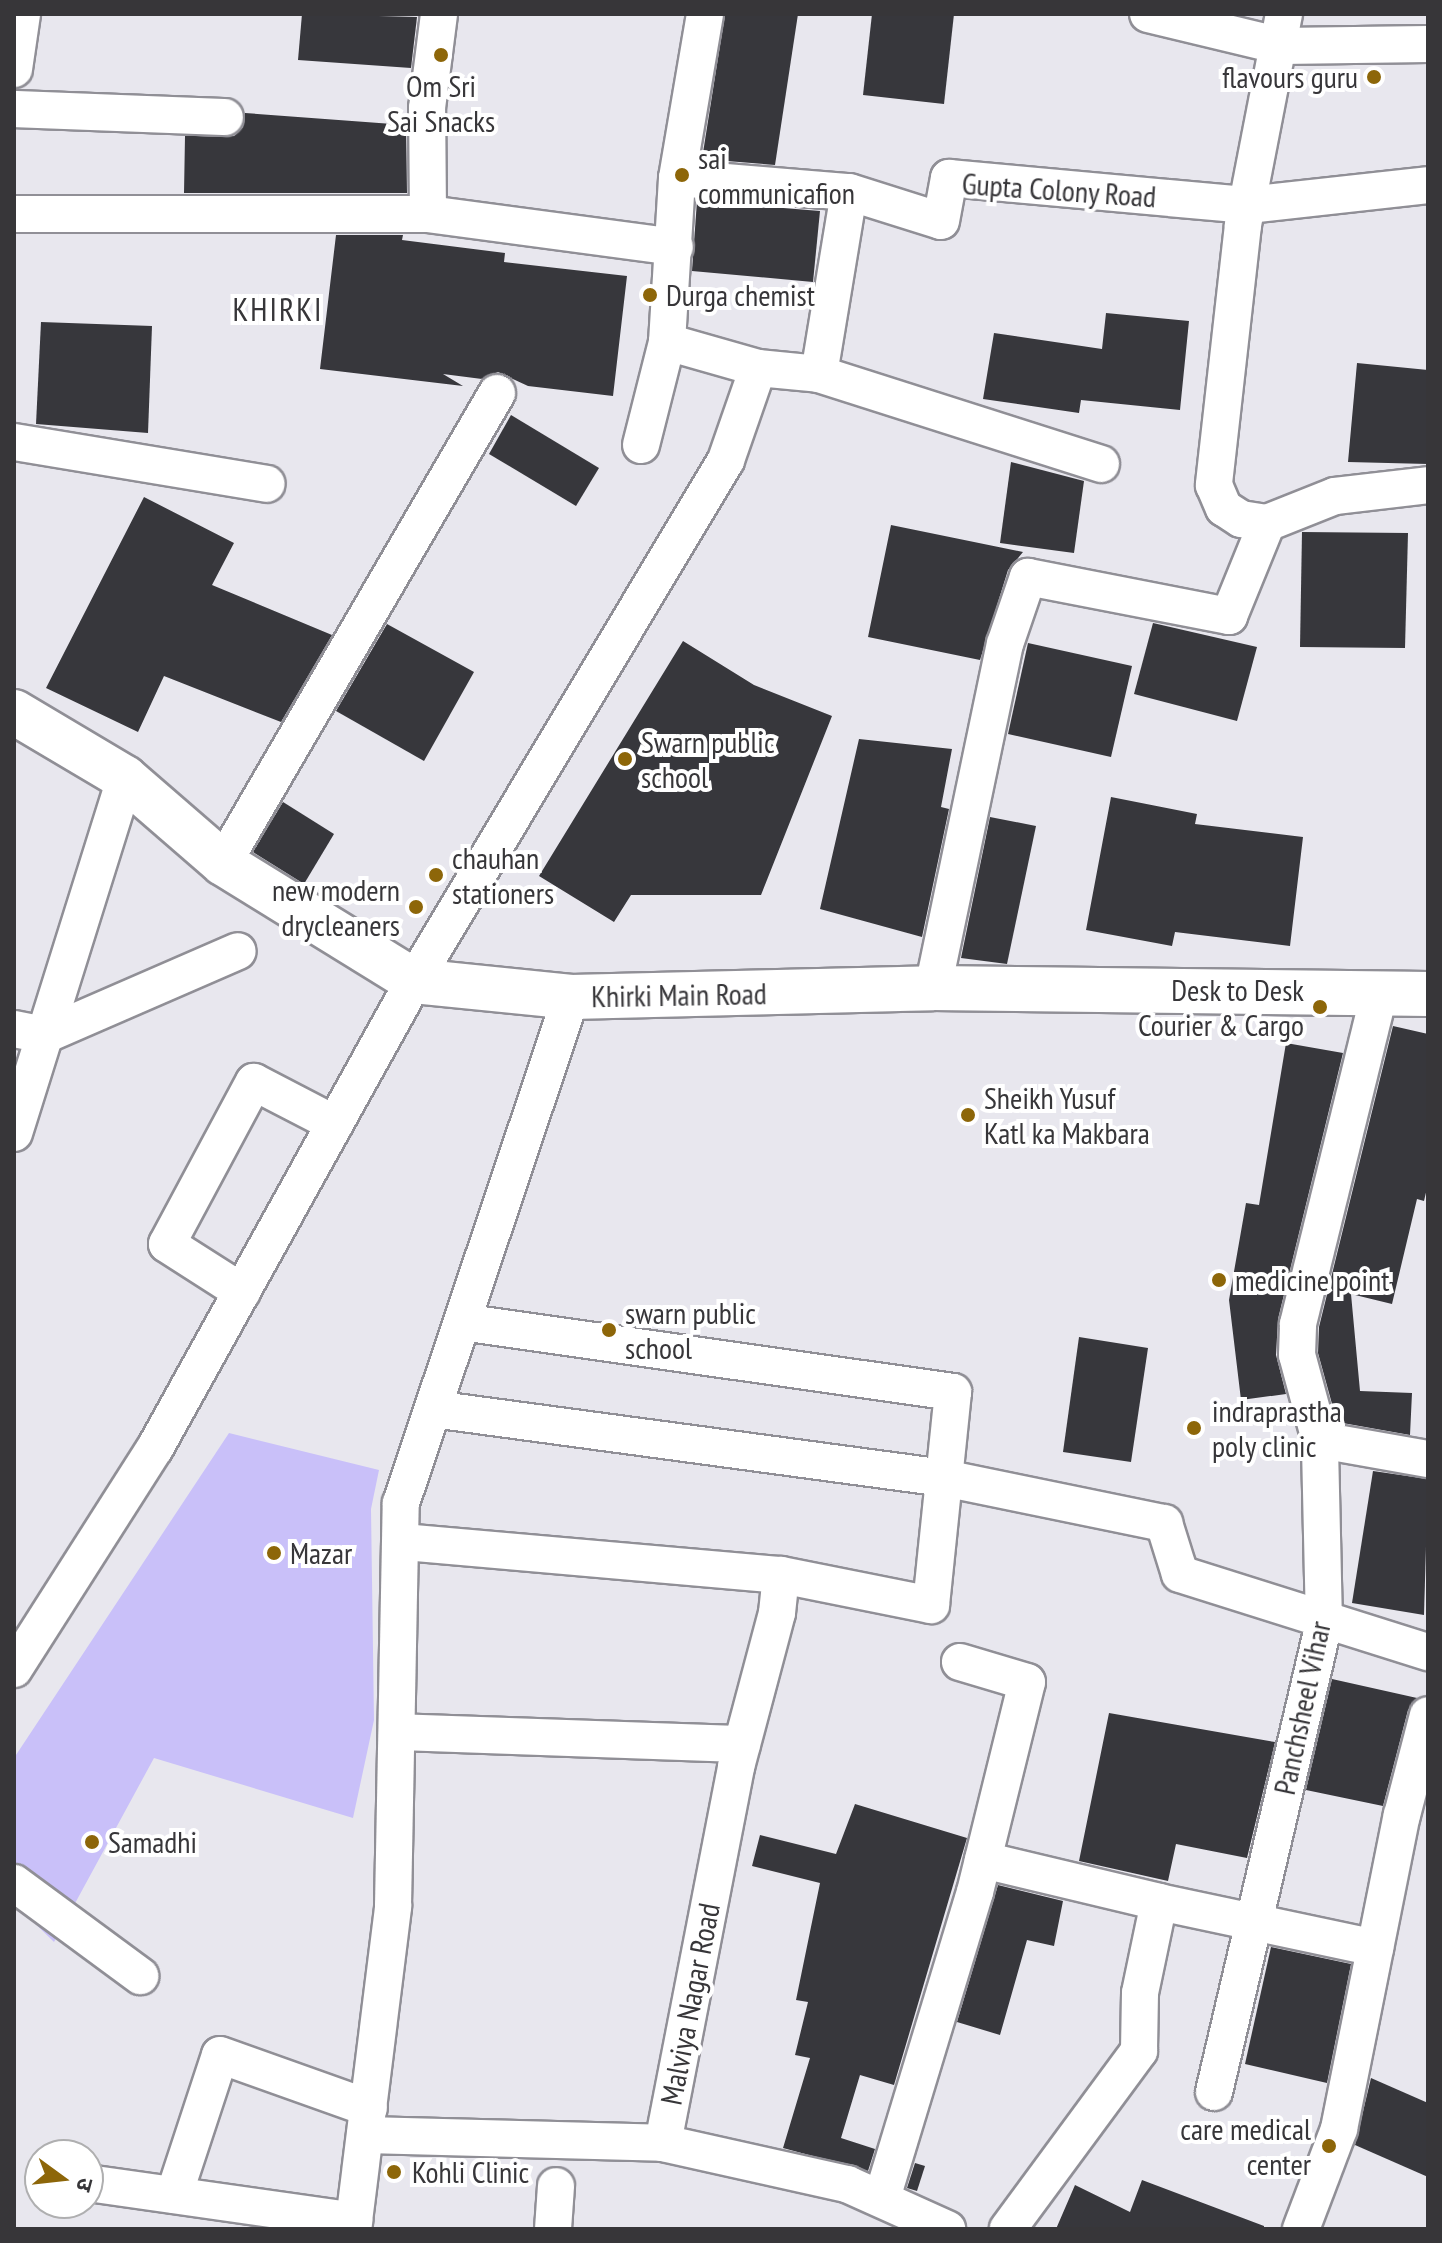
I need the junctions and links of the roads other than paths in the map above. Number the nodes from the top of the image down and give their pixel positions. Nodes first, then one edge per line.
1 (22, 14) edge
2 (439, 14) edge
3 (705, 14) edge
4 (1148, 14) edge
5 (1282, 30) edge
6 (1428, 44) edge
7 (14, 69) edge
8 (14, 109) edge
9 (225, 117) dead end
10 (677, 178) junction
11 (1428, 185) edge
12 (849, 192) junction
13 (1248, 205) junction
14 (14, 214) edge
15 (428, 214) junction
16 (675, 247) junction
17 (667, 342) junction
18 (758, 368) junction
19 (819, 374) junction
20 (497, 393) dead end
21 (14, 442) edge
22 (641, 445) dead end
23 (1101, 464) dead end
24 (267, 484) dead end
25 (1428, 485) edge
26 (1267, 523) junction
27 (14, 712) edge
28 (125, 778) junction
29 (223, 863) junction
30 (238, 951) dead end
31 (414, 981) junction
32 (933, 988) junction
33 (1379, 994) junction
34 (1428, 994) edge
35 (571, 997) junction
36 (29, 1032) edge
37 (335, 1124) junction
38 (14, 1133) edge
39 (242, 1292) junction
40 (462, 1322) junction
41 (433, 1409) junction
42 (1320, 1440) junction
43 (1428, 1459) edge
44 (944, 1478) junction
45 (403, 1542) junction
46 (781, 1575) junction
47 (1324, 1623) junction
48 (1428, 1652) edge
49 (960, 1662) dead end
50 (14, 1669) edge
51 (1428, 1715) edge
52 (397, 1732) junction
53 (742, 1744) junction
54 (983, 1860) junction
55 (14, 1883) edge
56 (1159, 1902) junction
57 (1253, 1923) junction
58 (1375, 1948) junction
59 (140, 1976) dead end
60 (1214, 2092) dead end
61 (367, 2121) junction
62 (663, 2143) junction
63 (104, 2185) edge
64 (556, 2186) dead end
65 (174, 2195) junction
66 (882, 2198) junction
67 (354, 2225) edge
68 (553, 2229) edge
69 (947, 2229) edge
70 (1008, 2229) edge
71 (1301, 2229) edge

1 - 7 street
2 - 15 street
3 - 10 street
4 - 5 street
5 - 6 street
5 - 13 street
8 - 9 street
10 - 12 street, Gupta Colony Road
10 - 16 street
11 - 13 street, Gupta Colony Road
12 - 13 street, Gupta Colony Road
12 - 19 street
13 - 26 street
14 - 15 street
15 - 16 street
16 - 17 street
17 - 18 street
17 - 22 street
18 - 19 street
18 - 31 street
19 - 23 street
20 - 29 street
21 - 24 street
25 - 26 street
26 - 32 street
27 - 28 street, Khirki Main Road
28 - 29 street, Khirki Main Road
28 - 36 street
29 - 31 street, Khirki Main Road
30 - 36 street
31 - 35 street, Khirki Main Road
31 - 37 street
32 - 33 street, Khirki Main Road
32 - 35 street, Khirki Main Road
33 - 34 street, Khirki Main Road
33 - 42 street, Panchsheel Vihar
35 - 40 street
36 - 38 street
37 - 39 street
37 - 39 street
39 - 50 street
40 - 41 street
40 - 44 street
41 - 44 street
41 - 45 street
42 - 43 street
42 - 47 street, Panchsheel Vihar
44 - 46 street
44 - 47 street
45 - 46 street
45 - 52 street
46 - 53 street, Malviya Nagar Road
47 - 48 street
47 - 57 street, Panchsheel Vihar
49 - 54 street
51 - 58 street
52 - 53 street
52 - 61 street
53 - 62 street, Malviya Nagar Road
54 - 56 street
54 - 66 street
55 - 59 street
56 - 57 street
56 - 70 street
57 - 58 street
57 - 60 street, Panchsheel Vihar
58 - 71 street
61 - 62 street, Malviya Nagar Road
61 - 65 street, Malviya Nagar Road
61 - 67 street
62 - 66 street
63 - 65 street
64 - 68 street
65 - 67 street
66 - 69 street

